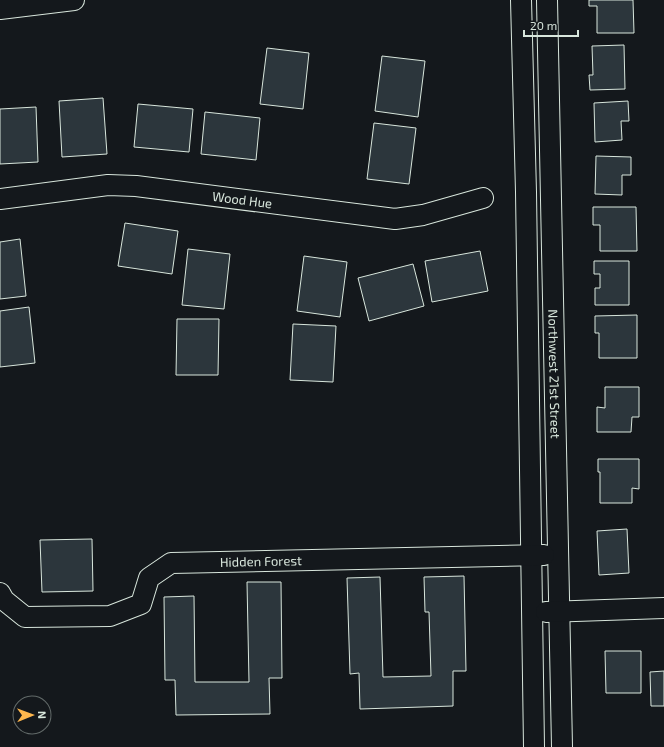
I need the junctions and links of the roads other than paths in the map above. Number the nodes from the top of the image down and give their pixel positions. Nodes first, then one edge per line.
1 (74, 0) edge
2 (521, 0) edge
3 (547, 0) edge
4 (0, 9) edge
5 (482, 198) dead end
6 (0, 199) edge
7 (531, 555) junction
8 (558, 555) junction
9 (0, 593) edge
10 (664, 608) edge
11 (559, 611) junction
12 (532, 612) junction
13 (534, 747) edge
14 (562, 747) edge

1 - 4 street
2 - 7 street, Northwest 21st Street
3 - 8 street, Northwest 21st Street
5 - 6 street, Wood Hue
7 - 8 street, Hidden Forest
7 - 9 street, Hidden Forest
7 - 12 street, Northwest 21st Street
8 - 11 street, Northwest 21st Street
10 - 11 street
11 - 12 street
11 - 14 street, Northwest 21st Street
12 - 13 street, Northwest 21st Street

